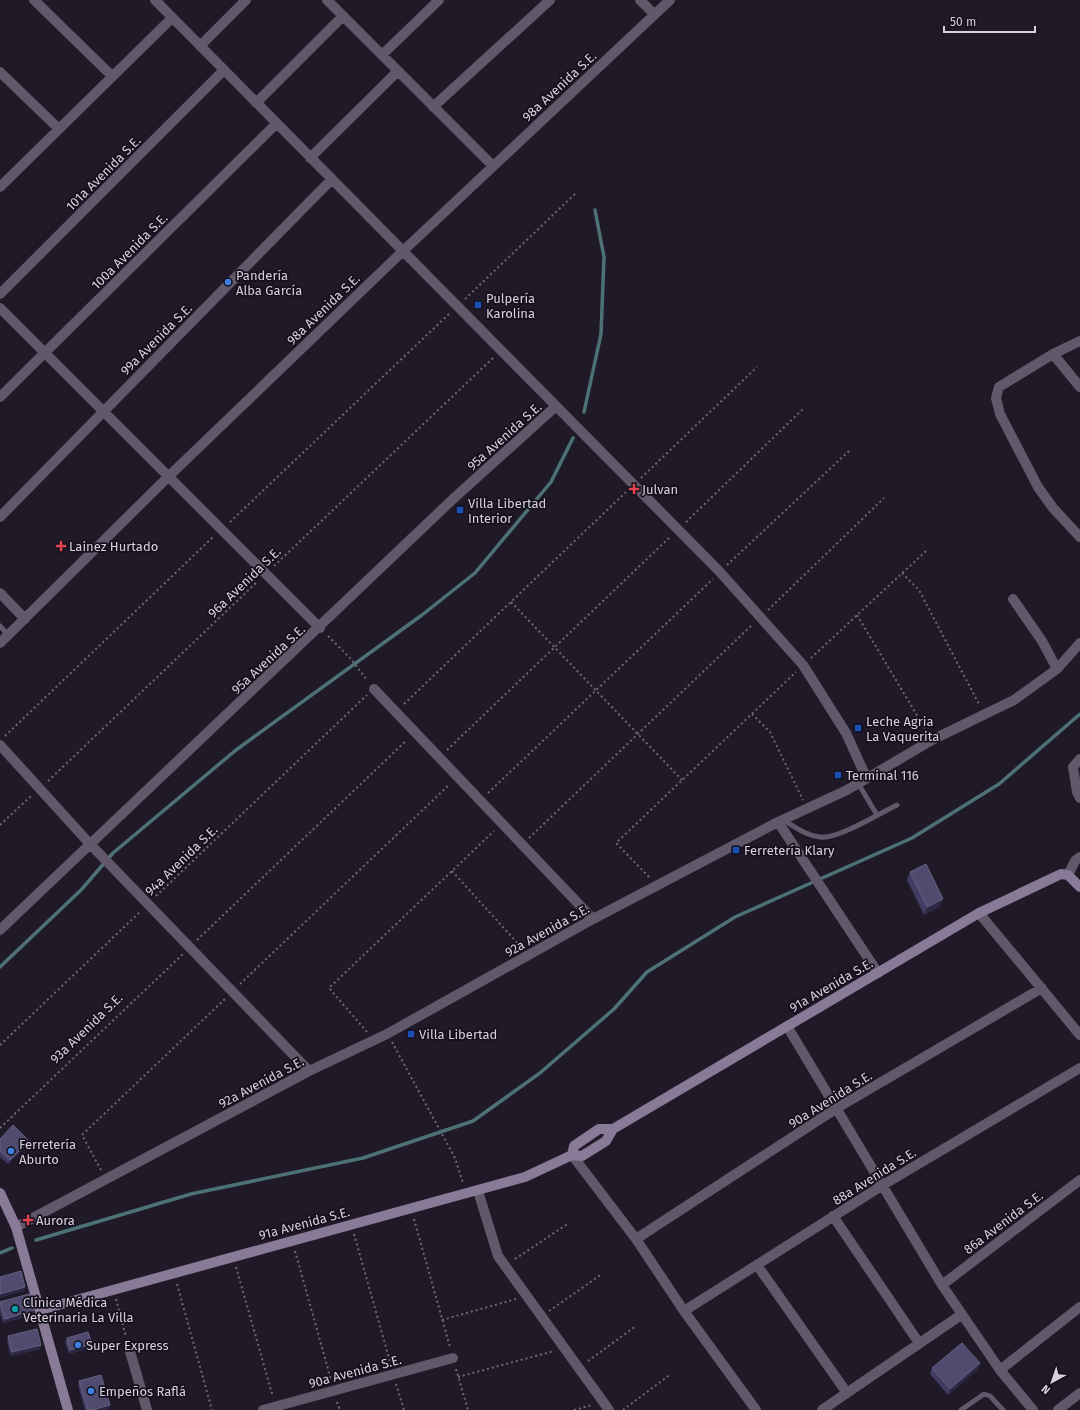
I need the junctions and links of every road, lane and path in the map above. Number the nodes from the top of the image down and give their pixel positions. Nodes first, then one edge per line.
1 (34, 0) edge
2 (154, 0) edge
3 (246, 0) edge
4 (327, 0) edge
5 (439, 0) edge
6 (550, 0) edge
7 (640, 0) edge
8 (670, 0) edge
9 (654, 14) junction
10 (343, 16) junction
11 (172, 18) junction
12 (200, 46) junction
13 (382, 55) junction
14 (224, 70) junction
15 (398, 71) junction
16 (0, 72) edge
17 (112, 76) junction
18 (256, 103) junction
19 (433, 106) junction
20 (276, 124) junction
21 (59, 129) junction
22 (310, 158) junction
23 (493, 166) junction
24 (332, 180) junction
25 (2, 182) edge
26 (577, 192) dead end
27 (402, 252) junction
28 (0, 294) edge
29 (456, 307) junction
30 (0, 308) edge
31 (1080, 341) edge
32 (500, 351) junction
33 (46, 352) junction
34 (1053, 354) junction
35 (757, 367) dead end
36 (1080, 387) edge
37 (0, 397) edge
38 (555, 407) junction
39 (804, 408) dead end
40 (103, 410) junction
41 (849, 451) dead end
42 (169, 476) junction
43 (633, 486) junction
44 (884, 498) dead end
45 (0, 517) edge
46 (677, 530) junction
47 (1080, 537) edge
48 (926, 551) dead end
49 (720, 572) junction
50 (266, 573) junction
51 (902, 573) junction
52 (0, 593) edge
53 (1012, 599) dead end
54 (511, 602) junction
55 (857, 615) junction
56 (761, 616) junction
57 (25, 619) junction
58 (0, 626) edge
59 (320, 628) junction
60 (8, 635) junction
61 (0, 643) edge
62 (1080, 643) edge
63 (554, 648) junction
64 (803, 664) junction
65 (1057, 669) junction
66 (374, 689) junction
67 (596, 690) junction
68 (396, 712) junction
69 (752, 714) junction
70 (984, 714) junction
71 (415, 732) junction
72 (637, 734) junction
73 (932, 740) junction
74 (0, 745) edge
75 (439, 757) junction
76 (1080, 759) edge
77 (458, 777) junction
78 (682, 780) junction
79 (862, 780) junction
80 (40, 788) junction
81 (1080, 798) edge
82 (480, 800) junction
83 (897, 805) dead end
84 (807, 808) junction
85 (877, 815) junction
86 (780, 821) junction
87 (502, 823) junction
88 (0, 825) edge
89 (90, 844) junction
90 (522, 844) junction
91 (1080, 857) edge
92 (452, 871) junction
93 (1068, 876) junction
94 (657, 886) junction
95 (1080, 886) edge
96 (148, 904) junction
97 (979, 913) junction
98 (593, 919) junction
99 (0, 930) edge
100 (189, 947) junction
101 (529, 955) junction
102 (878, 973) junction
103 (1042, 988) junction
104 (233, 992) junction
105 (787, 1026) junction
106 (387, 1034) junction
107 (1080, 1035) edge
108 (374, 1040) junction
109 (0, 1045) edge
110 (1080, 1068) edge
111 (309, 1072) junction
112 (837, 1108) junction
113 (0, 1128) edge
114 (572, 1155) junction
115 (106, 1180) junction
116 (1080, 1180) edge
117 (883, 1185) junction
118 (478, 1191) junction
119 (0, 1193) edge
120 (467, 1194) junction
121 (411, 1208) junction
122 (833, 1216) junction
123 (569, 1223) dead end
124 (351, 1224) junction
125 (16, 1227) junction
126 (636, 1239) junction
127 (292, 1240) junction
128 (233, 1256) junction
129 (757, 1265) junction
130 (505, 1266) junction
131 (174, 1273) junction
132 (602, 1274) dead end
133 (942, 1285) junction
134 (113, 1289) junction
135 (527, 1296) junction
136 (1080, 1307) edge
137 (40, 1310) junction
138 (684, 1311) junction
139 (961, 1315) junction
140 (542, 1316) junction
141 (442, 1320) junction
142 (636, 1326) dead end
143 (919, 1343) junction
144 (129, 1348) joint
145 (564, 1348) junction
146 (453, 1358) junction
147 (578, 1367) junction
148 (1000, 1370) junction
149 (393, 1374) junction
150 (671, 1374) dead end
151 (458, 1377) junction
152 (334, 1391) junction
153 (847, 1392) junction
154 (1080, 1393) edge
155 (607, 1406) edge
156 (275, 1407) junction
157 (68, 1410) edge
158 (147, 1410) edge
159 (212, 1410) edge
160 (263, 1410) edge
161 (340, 1410) edge
162 (404, 1410) edge
163 (468, 1410) edge
164 (574, 1410) edge
165 (623, 1410) edge
166 (756, 1410) edge
167 (822, 1410) edge
168 (962, 1410) edge
169 (1003, 1410) edge
170 (1033, 1410) edge
171 (1058, 1410) edge

1 - 17 street
2 - 11 street
3 - 12 street
4 - 10 street
5 - 13 street
6 - 19 street
7 - 9 street
8 - 9 street, 98a Avenida S.E.
9 - 23 street, 98a Avenida S.E.
10 - 13 street
10 - 18 street
11 - 12 street
11 - 17 street
12 - 14 street
13 - 15 street
14 - 18 street
14 - 28 street, 101a Avenida S.E.
15 - 19 street
15 - 22 street
16 - 21 street
17 - 21 street
18 - 20 street
19 - 23 street
20 - 22 street
20 - 33 street, 100a Avenida S.E.
21 - 25 street
22 - 24 street
23 - 27 street, 98a Avenida S.E.
24 - 27 street
24 - 40 street, 99a Avenida S.E.
26 - 29 path
27 - 29 street
27 - 42 street, 98a Avenida S.E.
29 - 32 street
30 - 33 street
31 - 34 street
32 - 38 street
32 - 50 path, 96a Avenida S.E.
33 - 37 street, 100a Avenida S.E.
33 - 40 street
34 - 36 street
34 - 47 street
35 - 43 path
38 - 43 street
38 - 59 street, 95a Avenida S.E.
39 - 46 path
40 - 42 street
40 - 45 street, 99a Avenida S.E.
41 - 49 path
42 - 50 street
42 - 57 street, 98a Avenida S.E.
43 - 46 street
43 - 54 path
44 - 56 path
46 - 49 street
46 - 63 path
48 - 51 path
49 - 56 street
49 - 67 path
50 - 59 street
50 - 80 path, 96a Avenida S.E.
51 - 55 path
51 - 70 path
52 - 57 street
53 - 65 street
54 - 63 path
54 - 68 path
55 - 64 path
55 - 73 path
56 - 64 street
56 - 72 path
57 - 60 street, 98a Avenida S.E.
58 - 60 lane
59 - 66 path
59 - 89 street, 95a Avenida S.E.
60 - 61 street, 98a Avenida S.E.
62 - 65 street, 92a Avenida S.E.
63 - 67 path
63 - 75 path
64 - 69 path
64 - 79 street
65 - 70 street, 92a Avenida S.E.
66 - 68 street
66 - 96 path, 94a Avenida S.E.
67 - 72 path
67 - 82 path
68 - 71 street
69 - 78 path
69 - 84 path
70 - 73 street, 92a Avenida S.E.
71 - 75 street
71 - 100 path, 93a Avenida S.E.
72 - 78 path
72 - 90 path
73 - 79 street, 92a Avenida S.E.
74 - 80 street
75 - 77 street
76 - 81 street
77 - 82 street
77 - 104 path
78 - 94 path
79 - 84 street, 92a Avenida S.E.
79 - 85 lane
80 - 88 path, 96a Avenida S.E.
80 - 89 street
82 - 87 street
83 - 85 lane
84 - 86 street, 92a Avenida S.E.
85 - 86 lane
86 - 94 street, 92a Avenida S.E.
86 - 102 street
87 - 90 street
87 - 92 path
89 - 96 street
89 - 99 street, 95a Avenida S.E.
90 - 98 street
91 - 93 street
92 - 101 path
92 - 108 path
93 - 95 street
93 - 97 street, 91a Avenida S.E.
94 - 98 street, 92a Avenida S.E.
96 - 100 street
96 - 109 path, 94a Avenida S.E.
97 - 102 street, 91a Avenida S.E.
97 - 103 street
98 - 101 street, 92a Avenida S.E.
100 - 104 street
100 - 113 path, 93a Avenida S.E.
101 - 106 street, 92a Avenida S.E.
102 - 105 street, 91a Avenida S.E.
103 - 107 street
103 - 112 street, 90a Avenida S.E.
104 - 111 street
104 - 115 path
105 - 112 street
105 - 114 street, 91a Avenida S.E.
106 - 108 street, 92a Avenida S.E.
106 - 120 path
108 - 111 street, 92a Avenida S.E.
110 - 117 street, 88a Avenida S.E.
111 - 115 street, 92a Avenida S.E.
112 - 117 street
112 - 126 street, 90a Avenida S.E.
114 - 118 street, 91a Avenida S.E.
114 - 126 street
115 - 125 street, 92a Avenida S.E.
116 - 133 street, 86a Avenida S.E.
117 - 122 street, 88a Avenida S.E.
117 - 133 street
118 - 120 street, 91a Avenida S.E.
118 - 130 street
119 - 125 street
120 - 121 street, 91a Avenida S.E.
121 - 124 street, 91a Avenida S.E.
121 - 141 path
122 - 129 street, 88a Avenida S.E.
122 - 143 street
123 - 130 path
124 - 127 street, 91a Avenida S.E.
124 - 149 path
125 - 137 street
126 - 138 street
127 - 128 street, 91a Avenida S.E.
127 - 152 path
128 - 131 street, 91a Avenida S.E.
128 - 156 path
129 - 138 street, 88a Avenida S.E.
129 - 153 street
130 - 135 street
131 - 134 street, 91a Avenida S.E.
131 - 159 path
132 - 140 path
133 - 139 street
134 - 137 street, 91a Avenida S.E.
134 - 144 path
135 - 140 street
135 - 141 path
136 - 148 street
137 - 157 street
138 - 166 street
139 - 143 street
139 - 148 street
140 - 145 street
141 - 146 path
142 - 147 path
143 - 153 street
144 - 158 street
145 - 147 street
145 - 151 path
146 - 149 street, 90a Avenida S.E.
146 - 151 path
147 - 155 street
148 - 170 street
149 - 152 street, 90a Avenida S.E.
149 - 162 path
150 - 165 path
151 - 163 path
152 - 156 street, 90a Avenida S.E.
152 - 161 path
153 - 167 street
154 - 171 street
155 - 164 path
156 - 160 street, 90a Avenida S.E.
168 - 169 lane

